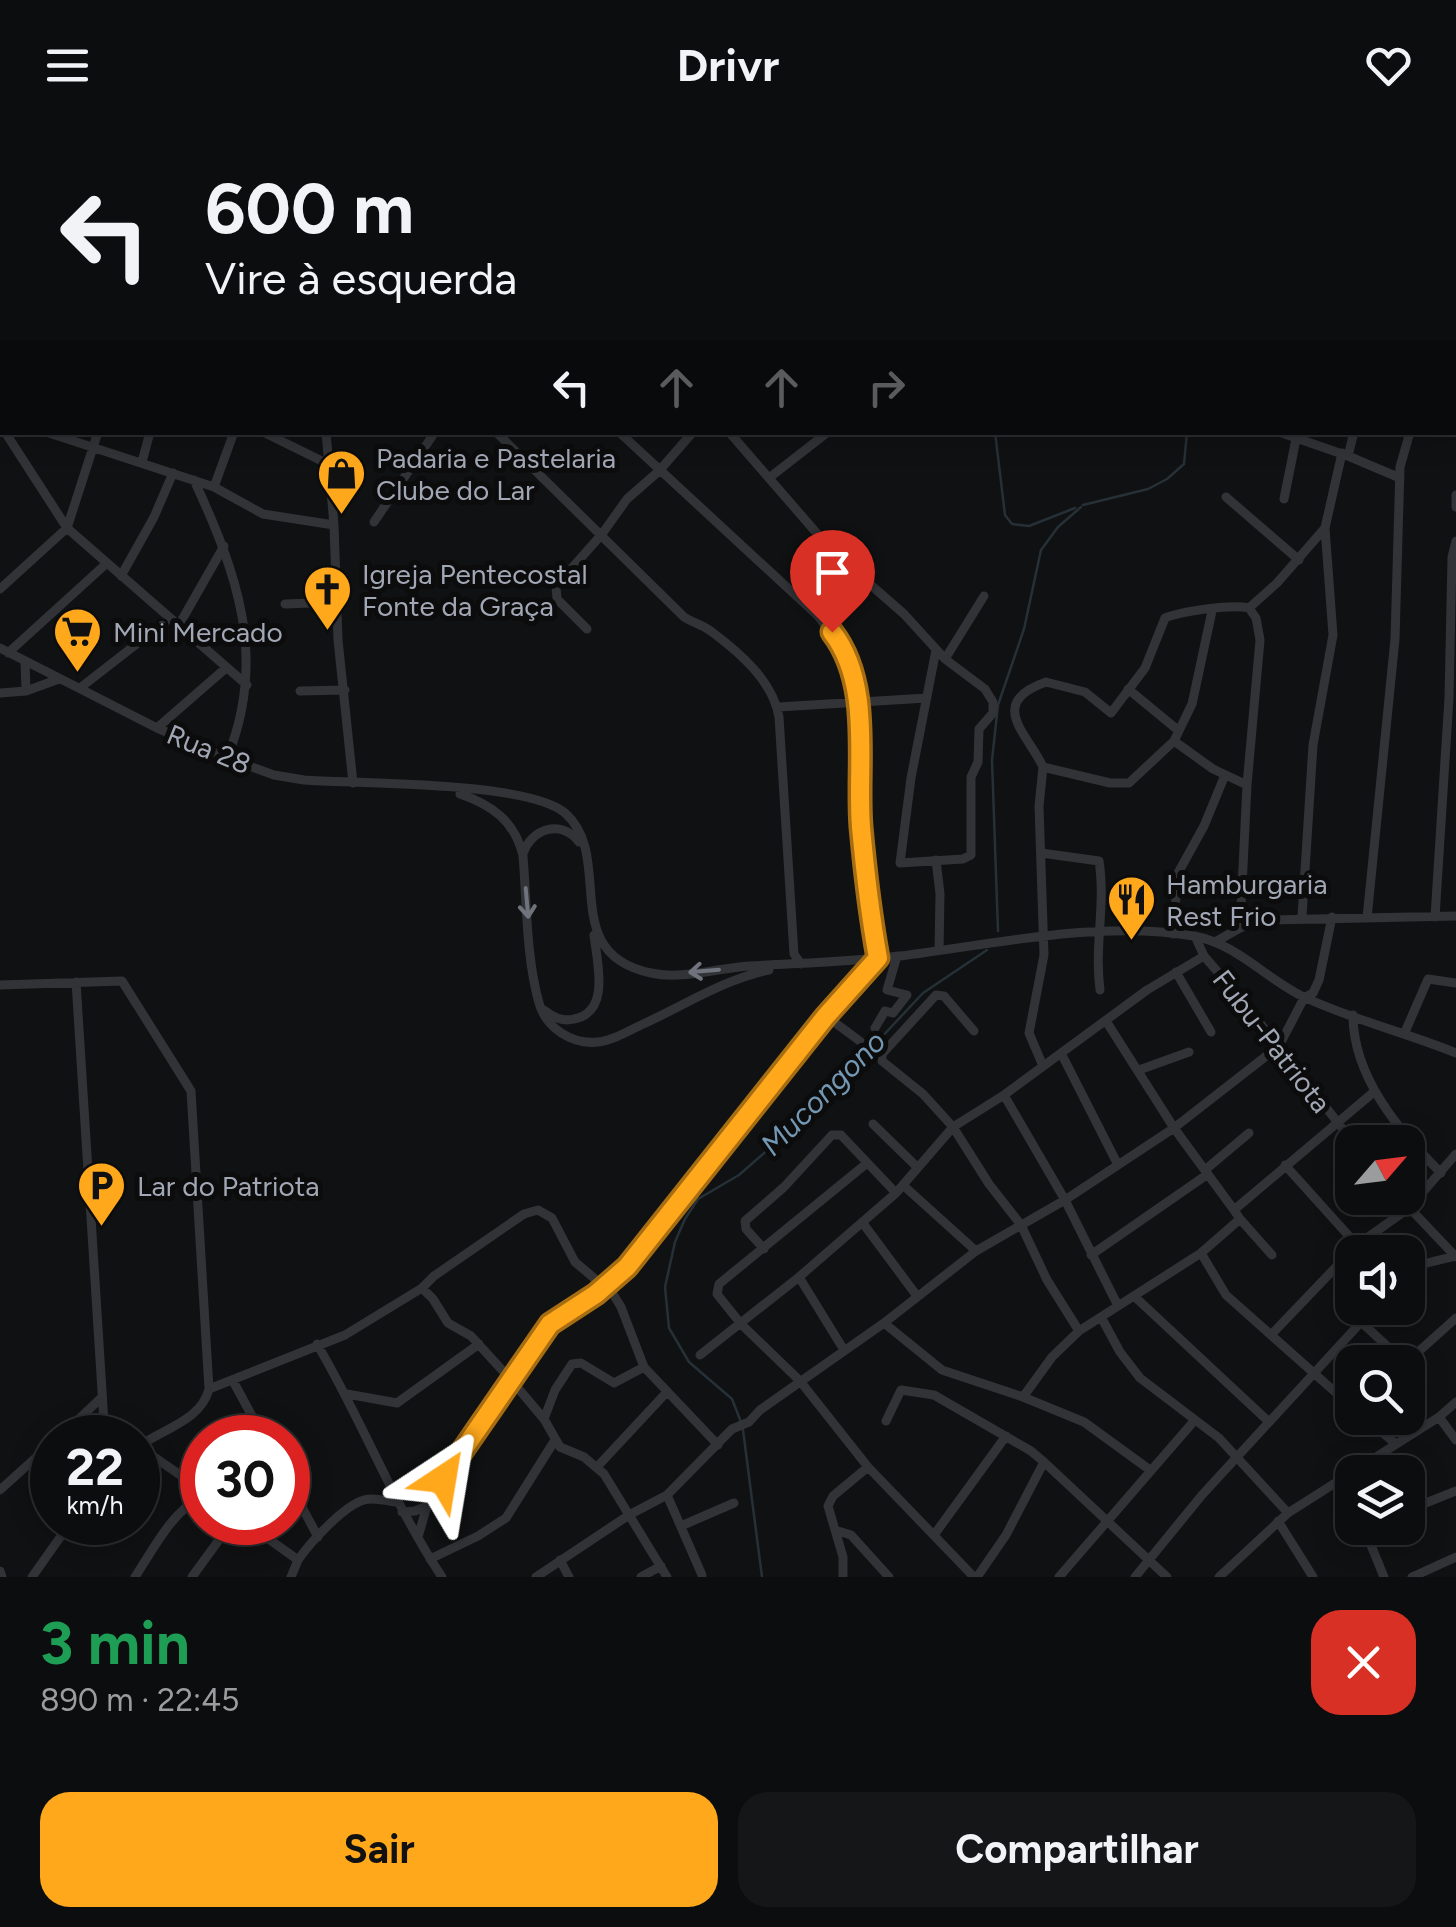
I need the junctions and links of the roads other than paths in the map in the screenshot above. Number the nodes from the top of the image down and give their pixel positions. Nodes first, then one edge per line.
1 (9, 435) edge
2 (56, 435) edge
3 (97, 435) edge
4 (149, 435) edge
5 (233, 435) edge
6 (269, 435) edge
7 (326, 435) edge
8 (434, 435) edge
9 (499, 435) edge
10 (622, 435) edge
11 (690, 435) edge
12 (732, 435) edge
13 (824, 435) edge
14 (1286, 435) edge
15 (1353, 435) edge
16 (1409, 435) edge
17 (1296, 439) junction
18 (94, 446) junction
19 (1345, 455) junction
20 (142, 462) junction
21 (328, 464) junction
22 (660, 471) junction
23 (172, 473) junction
24 (768, 478) junction
25 (1400, 478) junction
26 (194, 480) junction
27 (214, 487) junction
28 (1456, 495) edge
29 (1226, 497) dead end
30 (1284, 498) dead end
31 (1456, 507) edge
32 (374, 522) dead end
33 (334, 525) junction
34 (67, 528) junction
35 (1325, 528) junction
36 (602, 534) junction
37 (1456, 541) edge
38 (224, 546) junction
39 (1299, 560) junction
40 (107, 563) junction
41 (0, 571) edge
42 (122, 576) junction
43 (4, 586) edge
44 (984, 596) dead end
45 (337, 602) junction
46 (285, 604) dead end
47 (1249, 608) junction
48 (1212, 611) junction
49 (1453, 615) edge
50 (174, 621) junction
51 (587, 629) dead end
52 (4, 650) edge
53 (936, 650) junction
54 (946, 659) junction
55 (25, 662) junction
56 (226, 668) junction
57 (59, 678) junction
58 (247, 685) junction
59 (80, 688) junction
60 (1128, 689) junction
61 (300, 690) dead end
62 (345, 690) junction
63 (26, 691) junction
64 (0, 693) edge
65 (927, 698) junction
66 (857, 702) junction
67 (778, 708) junction
68 (157, 728) junction
69 (1176, 736) junction
70 (227, 758) junction
71 (1043, 767) junction
72 (1225, 775) junction
73 (353, 783) junction
74 (1247, 785) junction
75 (434, 788) junction
76 (584, 849) junction
77 (1041, 853) junction
78 (523, 856) junction
79 (936, 860) junction
80 (1456, 916) edge
81 (1332, 917) junction
82 (1302, 918) junction
83 (1367, 918) junction
84 (1434, 918) junction
85 (593, 921) junction
86 (1240, 928) junction
87 (1099, 932) junction
88 (1173, 934) junction
89 (1194, 936) junction
90 (1042, 938) junction
91 (1215, 942) junction
92 (939, 950) junction
93 (897, 956) junction
94 (1204, 956) junction
95 (878, 958) junction
96 (801, 964) junction
97 (1176, 972) junction
98 (76, 982) junction
99 (1456, 984) edge
100 (0, 985) edge
101 (1100, 990) dead end
102 (1304, 998) junction
103 (539, 1004) junction
104 (1352, 1015) junction
105 (826, 1016) junction
106 (1106, 1021) junction
107 (875, 1028) dead end
108 (974, 1031) dead end
109 (1212, 1032) dead end
110 (1406, 1032) junction
111 (860, 1042) dead end
112 (1279, 1046) junction
113 (1189, 1052) dead end
114 (1060, 1053) junction
115 (1456, 1053) edge
116 (1043, 1066) junction
117 (1140, 1070) junction
118 (1376, 1091) junction
119 (1004, 1095) junction
120 (1336, 1122) junction
121 (873, 1124) dead end
122 (1339, 1125) edge
123 (952, 1127) junction
124 (1174, 1128) junction
125 (1249, 1133) dead end
126 (1456, 1154) edge
127 (866, 1164) junction
128 (1118, 1165) junction
129 (1284, 1165) junction
130 (917, 1167) junction
131 (1207, 1172) junction
132 (1441, 1172) junction
133 (900, 1190) junction
134 (1425, 1190) edge
135 (1065, 1200) junction
136 (1237, 1214) junction
137 (1399, 1215) edge
138 (1416, 1215) edge
139 (862, 1222) junction
140 (1021, 1225) junction
141 (1348, 1235) edge
142 (1371, 1235) edge
143 (764, 1249) junction
144 (976, 1251) junction
145 (1201, 1253) junction
146 (1090, 1255) junction
147 (1272, 1255) dead end
148 (1455, 1257) edge
149 (1425, 1264) edge
150 (1335, 1268) edge
151 (799, 1277) junction
152 (606, 1286) junction
153 (422, 1288) junction
154 (917, 1296) junction
155 (1134, 1296) junction
156 (1118, 1306) junction
157 (1101, 1317) junction
158 (1456, 1318) edge
159 (884, 1323) junction
160 (742, 1324) junction
161 (1355, 1325) edge
162 (1365, 1325) edge
163 (1079, 1331) junction
164 (1271, 1335) junction
165 (317, 1344) junction
166 (479, 1344) junction
167 (844, 1350) junction
168 (700, 1354) dead end
169 (644, 1367) junction
170 (1313, 1372) junction
171 (233, 1381) junction
172 (512, 1381) junction
173 (800, 1381) junction
174 (210, 1389) junction
175 (1335, 1391) edge
176 (666, 1393) junction
177 (347, 1394) junction
178 (102, 1397) junction
179 (1024, 1397) junction
180 (1456, 1402) edge
181 (83, 1415) edge
182 (103, 1415) edge
183 (251, 1415) edge
184 (1439, 1417) junction
185 (544, 1418) junction
186 (886, 1421) dead end
187 (1194, 1421) junction
188 (1268, 1421) junction
189 (160, 1434) edge
190 (1385, 1435) edge
191 (1006, 1436) junction
192 (555, 1440) junction
193 (1456, 1440) edge
194 (1396, 1444) junction
195 (718, 1445) junction
196 (1378, 1455) edge
197 (1238, 1458) junction
198 (1044, 1462) junction
199 (30, 1463) edge
200 (597, 1467) junction
201 (868, 1467) junction
202 (1150, 1470) junction
203 (1335, 1482) edge
204 (0, 1490) edge
205 (1456, 1491) edge
206 (667, 1495) junction
207 (1425, 1503) edge
208 (734, 1504) dead end
209 (427, 1506) junction
210 (399, 1507) junction
211 (1288, 1513) junction
212 (180, 1515) edge
213 (629, 1515) junction
214 (310, 1521) edge
215 (1108, 1521) junction
216 (1278, 1521) junction
217 (681, 1526) junction
218 (834, 1530) junction
219 (934, 1535) junction
220 (318, 1536) junction
221 (417, 1537) junction
222 (55, 1545) edge
223 (215, 1545) edge
224 (277, 1545) edge
225 (1371, 1545) edge
226 (1456, 1557) edge
227 (430, 1559) junction
228 (298, 1560) junction
229 (560, 1560) junction
230 (1151, 1560) junction
231 (662, 1566) junction
232 (702, 1574) dead end
233 (1063, 1576) edge
234 (1222, 1576) edge
235 (32, 1577) edge
236 (135, 1577) edge
237 (192, 1577) edge
238 (291, 1577) edge
239 (442, 1577) edge
240 (536, 1577) edge
241 (569, 1577) edge
242 (642, 1577) edge
243 (667, 1577) edge
244 (843, 1577) edge
245 (889, 1577) edge
246 (976, 1577) edge
247 (1134, 1577) edge
248 (1167, 1577) edge
249 (1313, 1577) edge
250 (1384, 1577) edge
251 (1412, 1577) edge

1 - 34 street
2 - 18 street
3 - 18 street
4 - 20 street
5 - 27 street
6 - 21 street
7 - 21 street
8 - 32 street
9 - 36 street
10 - 22 street
11 - 22 street
12 - 24 street
13 - 24 street
14 - 17 street
15 - 19 street
16 - 25 street
17 - 19 street
17 - 30 street
18 - 20 street
18 - 34 street
19 - 25 street
19 - 35 street
20 - 23 street
21 - 33 street
22 - 36 street
22 - 66 street
23 - 26 street
23 - 42 street
24 - 53 street
25 - 83 street
26 - 27 street
26 - 38 street
27 - 33 street
28 - 31 street
29 - 39 street
33 - 45 street
34 - 40 street
34 - 43 street
35 - 39 street
35 - 82 street
36 - 51 street
36 - 67 street
37 - 49 street
38 - 50 street
38 - 58 street
39 - 47 street
40 - 42 street
40 - 52 street
41 - 43 street
42 - 50 street
44 - 54 street
45 - 46 street
45 - 62 street
47 - 48 street
47 - 74 street
48 - 60 street
48 - 69 street
49 - 84 street
50 - 56 street
50 - 59 street
52 - 55 street, Rua 28
53 - 54 street
53 - 65 street
54 - 79 street
55 - 57 street, Rua 28
55 - 63 street
56 - 58 street
56 - 68 street
57 - 59 street, Rua 28
57 - 63 street
58 - 70 street
59 - 68 street, Rua 28
60 - 69 street
60 - 71 street
61 - 62 street
62 - 73 street
63 - 64 street
65 - 66 street
65 - 79 street
66 - 67 street
66 - 95 street
67 - 96 street
68 - 70 street, Rua 28
69 - 71 street
69 - 72 street
70 - 73 street, Rua 28
71 - 77 street
72 - 74 street
72 - 88 street
73 - 75 street, Rua 28
74 - 86 street
75 - 76 street
75 - 78 street
76 - 78 street
76 - 85 street
77 - 87 street
77 - 90 street
78 -> 103 street
79 - 92 street
80 - 84 street
81 - 82 street
81 - 83 street
81 - 102 street
82 - 86 street
83 - 84 street
96 -> 85 street
85 - 103 street
86 - 91 street
87 - 88 street
87 - 90 street
87 - 101 street
88 - 89 street
89 - 91 street
89 - 94 street, Fubu-Patriota
90 - 92 street
90 - 116 street
91 - 102 street
92 - 93 street
93 - 95 street
93 - 107 street
94 - 97 street
94 - 112 street, Fubu-Patriota
95 - 96 street
95 - 105 street
96 - 103 street
97 - 106 street
97 - 109 street
98 - 100 street
98 - 174 street
98 - 178 street
99 - 110 street
102 - 104 street
102 - 112 street
104 - 110 street
104 - 118 street
105 - 111 street
105 - 152 street
106 - 114 street
106 - 117 street
108 - 123 street
110 - 115 street
112 - 120 street, Fubu-Patriota
112 - 124 street
113 - 117 street
114 - 116 street
114 - 128 street
116 - 119 street
117 - 124 street
118 - 120 street
118 - 132 street
119 - 123 street
119 - 135 street
120 - 122 street, Fubu-Patriota
120 - 129 street
121 - 130 street
123 - 130 street
123 - 140 street
124 - 128 street
124 - 131 street
125 - 131 street
126 - 132 street
127 - 133 street
127 - 143 street
127 - 143 street
128 - 135 street
129 - 136 street
129 - 141 street
130 - 133 street
131 - 136 street
131 - 146 street
132 - 134 street
133 - 139 street
133 - 144 street
135 - 140 street
135 - 146 street
136 - 145 street
136 - 147 street
137 - 142 street
138 - 148 street
139 - 151 street
139 - 154 street
140 - 144 street
140 - 163 street
143 - 160 street
144 - 154 street
145 - 155 street
145 - 164 street
146 - 156 street
148 - 149 street
150 - 164 street
151 - 160 street
151 - 167 street
152 - 153 street
152 - 169 street
152 - 172 street
153 - 165 street
153 - 166 street
154 - 159 street
155 - 156 street
155 - 188 street
156 - 157 street
157 - 163 street
157 - 187 street
158 - 162 street
159 - 167 street
159 - 179 street
160 - 168 street
160 - 173 street
161 - 170 street
163 - 179 street
164 - 170 street
165 - 171 street
165 - 177 street
166 - 172 street
166 - 177 street
167 - 173 street
169 - 176 street
169 - 185 street
170 - 175 street
170 - 188 street
171 - 174 street
171 - 183 street
172 - 185 street
172 - 209 street
173 - 195 street
173 - 201 street
174 - 189 street
176 - 195 street
176 - 200 street
177 - 210 street
178 - 181 street
178 - 182 street
179 - 202 street
180 - 184 street
184 - 193 street
184 - 194 street
185 - 192 street
186 - 191 street
187 - 197 street
187 - 202 street
188 - 197 street
190 - 194 street
191 - 198 street
191 - 219 street
192 - 200 street
192 - 227 street
194 - 196 street
195 - 206 street
197 - 211 street
197 - 230 street
198 - 215 street
198 - 246 street
199 - 204 street
200 - 213 street
201 - 218 street
201 - 219 street
202 - 215 street
203 - 211 street
205 - 207 street
206 - 213 street
206 - 217 street
208 - 217 street
209 - 210 street
209 - 221 street
210 - 220 street
210 - 221 street
211 - 216 street
212 - 236 street
213 - 229 street
213 - 231 street
214 - 220 street
215 - 230 street
215 - 233 street
216 - 234 street
216 - 249 street
217 - 232 street
218 - 244 street
218 - 245 street
219 - 246 street
220 - 228 street
221 - 227 street
222 - 235 street
223 - 237 street
224 - 228 street
225 - 250 street
226 - 251 street
227 - 239 street
228 - 238 street
229 - 240 street
229 - 241 street
230 - 247 street
230 - 248 street
231 - 242 street
231 - 243 street

